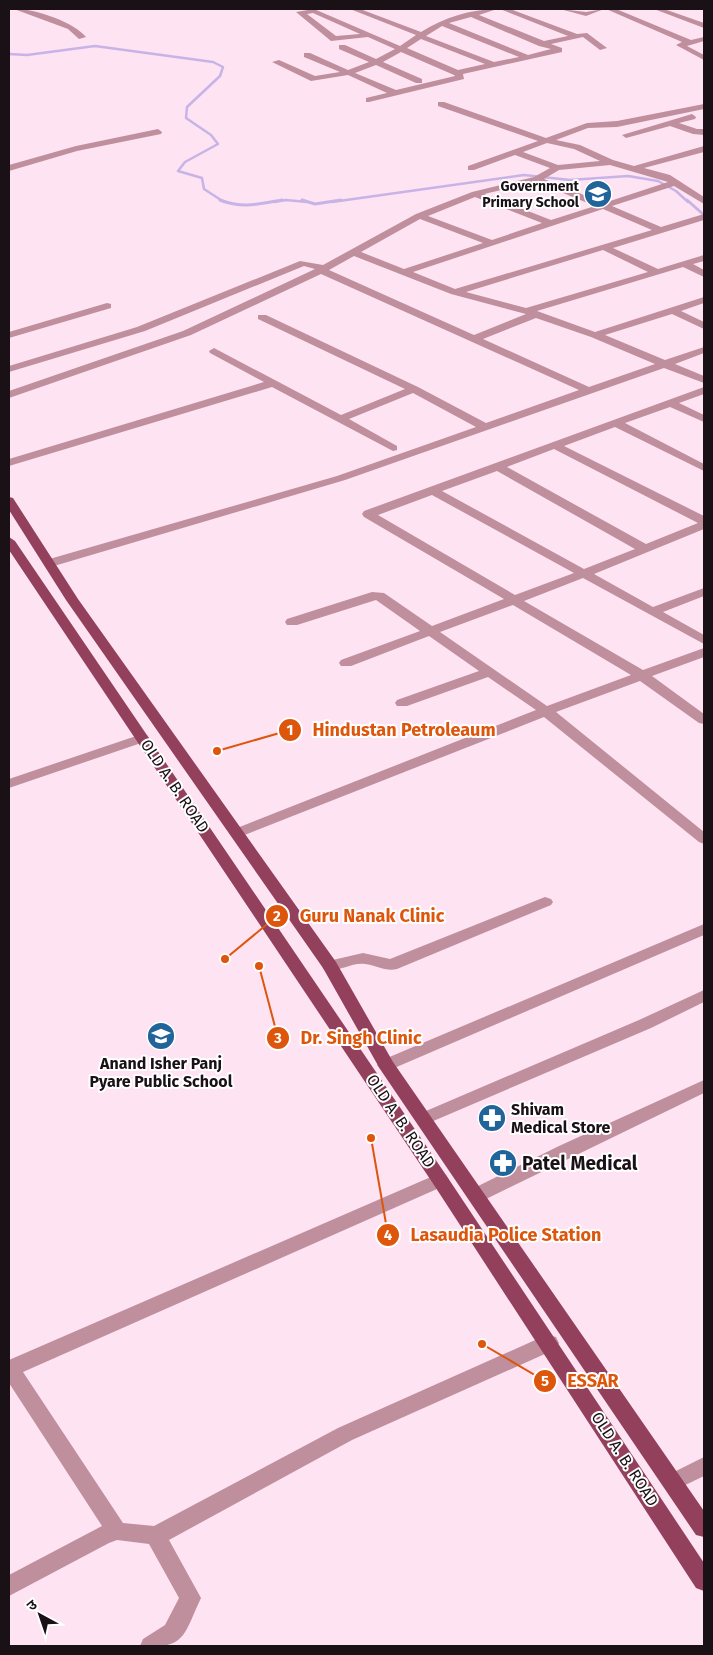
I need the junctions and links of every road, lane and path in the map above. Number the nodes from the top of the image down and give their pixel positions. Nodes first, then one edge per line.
1 (18, 9) edge
2 (354, 9) edge
3 (493, 9) edge
4 (504, 9) edge
5 (564, 9) edge
6 (600, 9) edge
7 (610, 9) edge
8 (658, 9) edge
9 (316, 10) edge
10 (469, 12) edge
11 (442, 24) junction
12 (704, 26) edge
13 (367, 35) junction
14 (421, 36) junction
15 (576, 36) junction
16 (82, 37) dead end
17 (704, 39) edge
18 (689, 42) junction
19 (546, 44) junction
20 (342, 47) dead end
21 (603, 48) dead end
22 (400, 50) junction
23 (512, 51) junction
24 (308, 55) dead end
25 (527, 57) junction
26 (704, 58) edge
27 (276, 62) dead end
28 (376, 62) junction
29 (492, 65) junction
30 (348, 73) junction
31 (457, 73) junction
32 (419, 81) dead end
33 (396, 93) junction
34 (369, 100) dead end
35 (441, 104) dead end
36 (704, 108) edge
37 (671, 123) junction
38 (158, 132) dead end
39 (704, 132) edge
40 (626, 135) dead end
41 (544, 140) junction
42 (704, 149) edge
43 (514, 152) junction
44 (610, 162) junction
45 (9, 168) edge
46 (471, 168) dead end
47 (634, 168) junction
48 (546, 174) junction
49 (668, 184) junction
50 (476, 194) junction
51 (704, 201) edge
52 (602, 206) junction
53 (420, 216) junction
54 (702, 218) edge
55 (550, 223) junction
56 (661, 230) junction
57 (492, 242) junction
58 (604, 247) junction
59 (352, 252) junction
60 (704, 258) edge
61 (684, 264) junction
62 (322, 269) junction
63 (404, 272) junction
64 (657, 272) junction
65 (704, 274) edge
66 (455, 292) junction
67 (704, 300) edge
68 (107, 306) dead end
69 (672, 310) junction
70 (531, 313) junction
71 (262, 317) dead end
72 (704, 326) edge
73 (9, 335) edge
74 (595, 335) junction
75 (474, 339) junction
76 (704, 350) edge
77 (214, 351) dead end
78 (664, 364) junction
79 (9, 369) edge
80 (704, 380) edge
81 (274, 384) junction
82 (414, 389) junction
83 (588, 390) junction
84 (704, 390) edge
85 (9, 395) edge
86 (669, 402) junction
87 (340, 418) junction
88 (704, 420) edge
89 (614, 422) junction
90 (485, 427) junction
91 (554, 445) junction
92 (393, 448) dead end
93 (9, 464) edge
94 (497, 466) junction
95 (704, 468) edge
96 (432, 490) junction
97 (9, 501) edge
98 (704, 523) edge
99 (9, 541) edge
100 (644, 549) junction
101 (50, 563) junction
102 (583, 574) junction
103 (704, 592) edge
104 (513, 599) junction
105 (654, 611) junction
106 (292, 622) dead end
107 (432, 632) junction
108 (704, 640) edge
109 (704, 652) edge
110 (346, 663) dead end
111 (490, 672) junction
112 (641, 675) junction
113 (402, 703) dead end
114 (546, 711) junction
115 (704, 720) edge
116 (142, 738) junction
117 (9, 784) edge
118 (237, 833) junction
119 (704, 839) edge
120 (545, 902) dead end
121 (704, 929) edge
122 (330, 966) junction
123 (704, 995) edge
124 (386, 1064) junction
125 (704, 1086) edge
126 (425, 1118) junction
127 (440, 1180) junction
128 (477, 1195) junction
129 (549, 1343) junction
130 (9, 1369) edge
131 (704, 1466) edge
132 (673, 1482) junction
133 (704, 1528) edge
134 (117, 1531) junction
135 (156, 1536) junction
136 (704, 1581) edge
137 (9, 1586) edge
138 (151, 1646) edge

1 - 16 street
2 - 14 street
3 - 10 street
4 - 15 street
5 - 6 street
7 - 18 street
8 - 12 street
9 - 13 street
9 - 13 street
10 - 11 street
10 - 19 street
11 - 14 street
11 - 23 street
13 - 22 street
14 - 22 street
14 - 29 street
15 - 19 street
15 - 21 street
17 - 18 street
18 - 26 street
19 - 23 street
19 - 25 street
20 - 28 street
22 - 28 street
22 - 31 street
23 - 25 street
24 - 30 street
25 - 29 street
27 - 30 street
28 - 30 street
28 - 32 street
29 - 31 street
30 - 33 street
31 - 33 street
33 - 34 street
35 - 41 street
36 - 37 street
36 - 41 street
37 - 39 street
37 - 40 street
38 - 45 street
41 - 43 street
41 - 44 street
42 - 47 street
43 - 46 street
43 - 48 street
44 - 47 street
44 - 48 street
47 - 49 street
48 - 50 street
48 - 52 street
49 - 51 street
49 - 52 street
50 - 53 street
50 - 55 street
52 - 55 street
52 - 56 street
53 - 57 street
53 - 59 street
54 - 56 street
55 - 57 street
56 - 58 street
57 - 63 street
58 - 64 street
58 - 66 street
59 - 62 street
59 - 63 street
60 - 61 street
61 - 64 street
61 - 65 street
62 - 75 street
62 - 79 street
62 - 85 street
63 - 66 street
64 - 70 street
66 - 70 street
67 - 69 street
68 - 73 street
69 - 72 street
69 - 74 street
70 - 74 street
70 - 75 street
71 - 82 street
74 - 78 street
75 - 83 street
76 - 78 street
77 - 81 street
78 - 80 street
78 - 83 street
81 - 87 street
81 - 93 street
82 - 87 street
82 - 90 street
83 - 90 street
84 - 86 street
86 - 88 street
86 - 89 street
87 - 92 street
89 - 91 street
89 - 95 street
90 - 101 street
91 - 94 street
91 - 98 street
94 - 96 street
94 - 100 street
96 - 102 street
96 - 104 street
97 - 101 main road, OLD A. B. ROAD
98 - 100 street
99 - 116 main road, OLD A. B. ROAD
100 - 102 street
101 - 118 main road, OLD A. B. ROAD
102 - 104 street
102 - 105 street
103 - 105 street
104 - 107 street
104 - 112 street
105 - 108 street
106 - 107 street
107 - 110 street
107 - 111 street
109 - 112 street
111 - 113 street
111 - 114 street
112 - 114 street
112 - 115 street
114 - 118 street
114 - 119 street
116 - 117 street
116 - 127 main road, OLD A. B. ROAD
118 - 122 main road, OLD A. B. ROAD
120 - 122 street
121 - 124 street
122 - 124 main road, OLD A. B. ROAD
123 - 126 street
124 - 126 main road, OLD A. B. ROAD
125 - 128 street
126 - 128 main road, OLD A. B. ROAD
127 - 129 main road, OLD A. B. ROAD
127 - 130 street
128 - 132 main road, OLD A. B. ROAD
129 - 135 street
129 - 136 main road, OLD A. B. ROAD
130 - 134 street
131 - 132 street
132 - 133 main road, OLD A. B. ROAD
134 - 135 street
134 - 137 street
135 - 138 street

